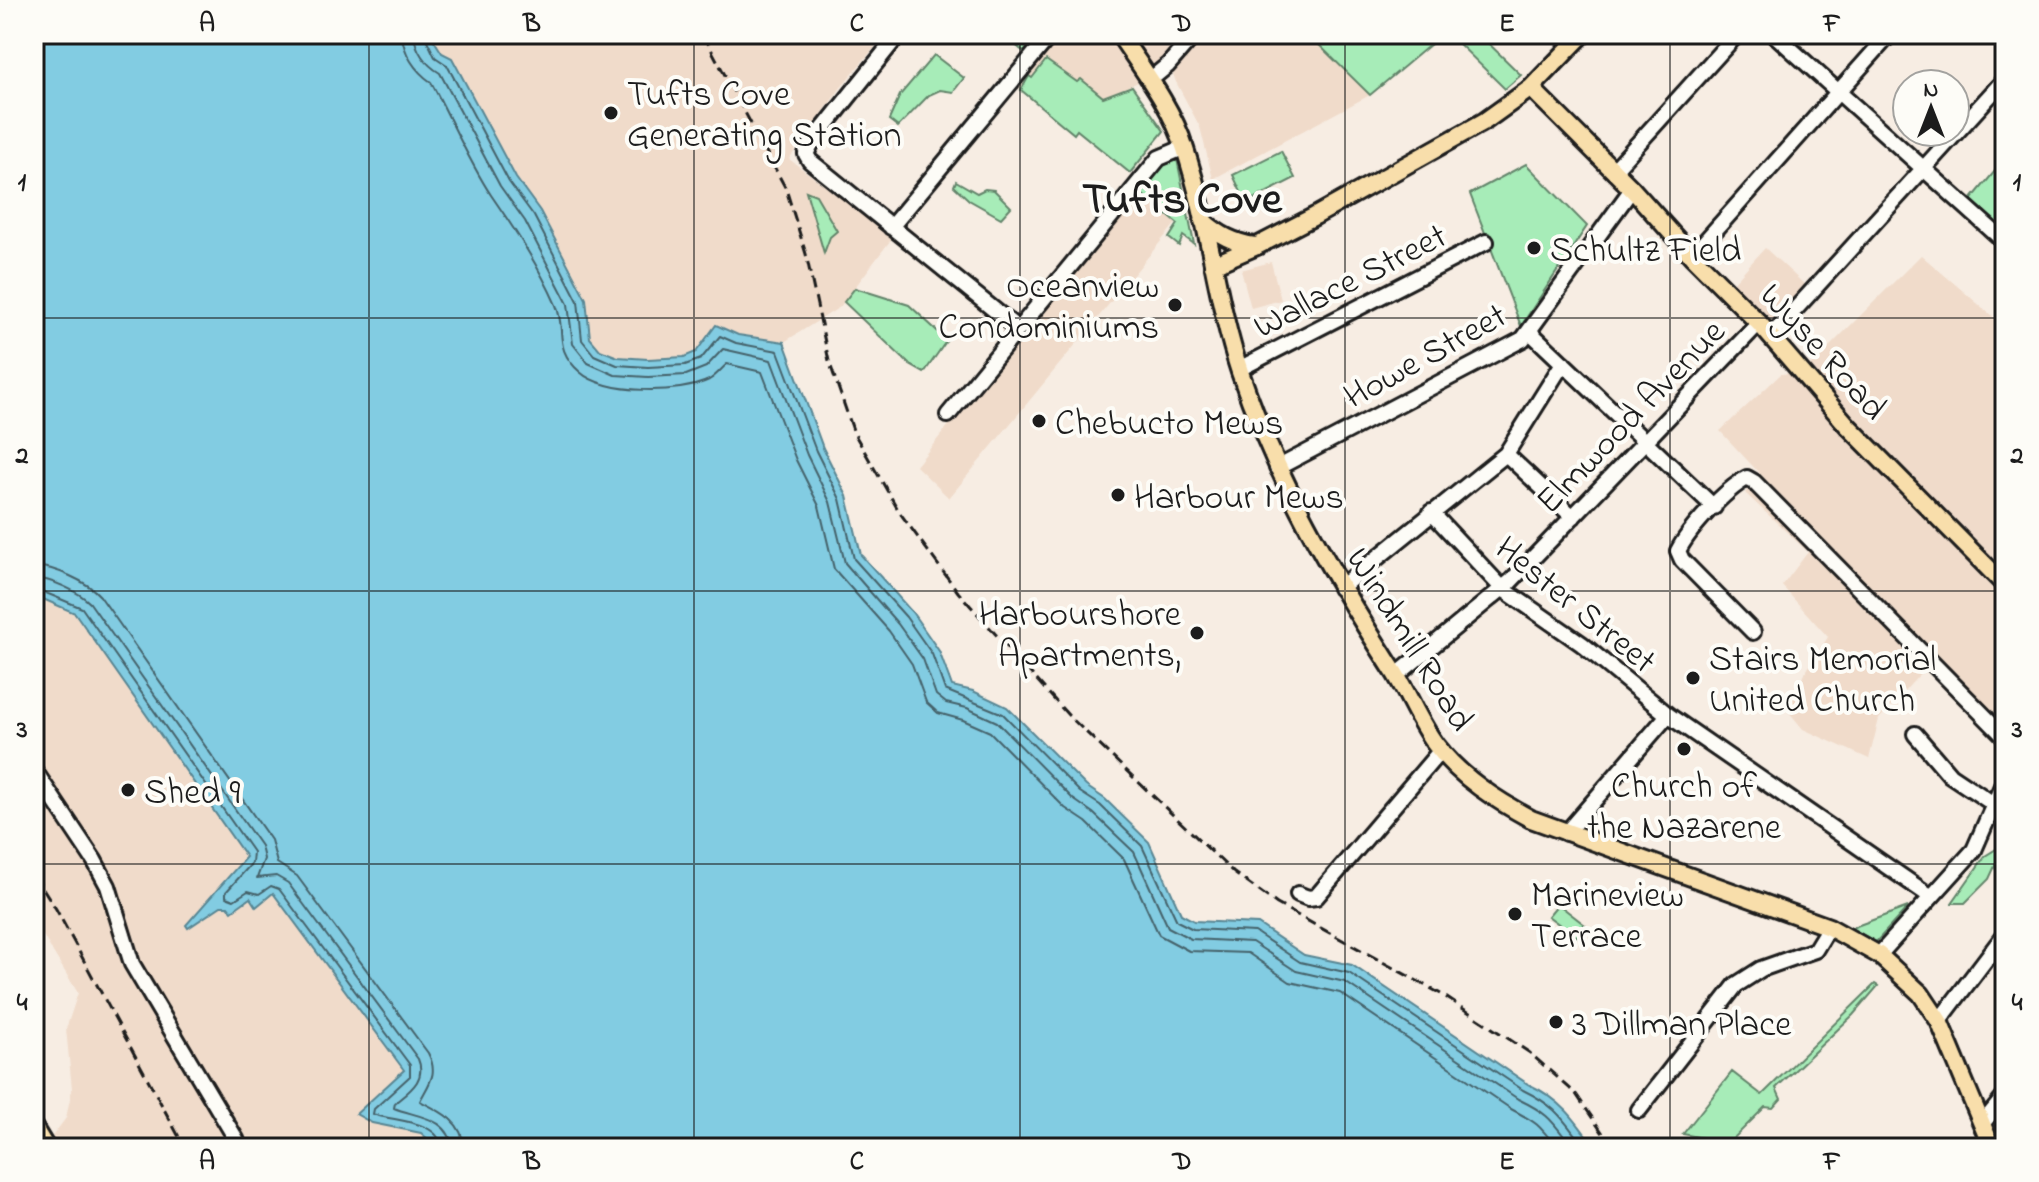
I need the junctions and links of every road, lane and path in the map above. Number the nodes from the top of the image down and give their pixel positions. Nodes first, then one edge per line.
1 (899, 34) edge
2 (1051, 34) edge
3 (1119, 34) edge
4 (1195, 34) edge
5 (1583, 34) edge
6 (1737, 34) edge
7 (1774, 34) edge
8 (1890, 34) edge
9 (2005, 79) edge
10 (1150, 80) junction
11 (1531, 88) junction
12 (1840, 92) junction
13 (1185, 147) junction
14 (1925, 167) junction
15 (1614, 170) junction
16 (1632, 189) junction
17 (1203, 221) junction
18 (891, 227) junction
19 (1486, 242) dead end
20 (2005, 242) edge
21 (1257, 246) junction
22 (1692, 256) junction
23 (1213, 265) junction
24 (1759, 323) junction
25 (1018, 329) junction
26 (1530, 332) junction
27 (1771, 336) junction
28 (1563, 363) junction
29 (1239, 369) junction
30 (948, 415) dead end
31 (1645, 440) junction
32 (1506, 454) junction
33 (1277, 468) junction
34 (1714, 507) junction
35 (1431, 512) junction
36 (1573, 517) junction
37 (2005, 585) edge
38 (1340, 588) junction
39 (1503, 589) junction
40 (1753, 632) dead end
41 (1397, 675) junction
42 (1668, 715) junction
43 (1915, 734) dead end
44 (2005, 737) edge
45 (1441, 750) junction
46 (34, 770) edge
47 (2005, 779) edge
48 (1995, 805) junction
49 (1566, 833) junction
50 (1298, 894) dead end
51 (1930, 896) junction
52 (1829, 927) junction
53 (2005, 934) edge
54 (1879, 955) junction
55 (1939, 1021) junction
56 (2005, 1096) edge
57 (1639, 1110) dead end
58 (1982, 1124) junction
59 (34, 1128) edge
60 (46, 1148) edge
61 (239, 1148) edge
62 (1992, 1148) edge

1 - 18 street
2 - 18 street
3 - 10 main road, Windmill Road
4 - 10 street
5 - 11 main road
6 - 15 street
7 - 12 street
8 - 12 street
9 - 14 street
10 - 13 main road, Windmill Road
11 - 15 main road, Wyse Road
11 - 21 main road
12 - 14 street
12 - 22 street
13 - 17 main road, Windmill Road
13 - 25 street
14 - 20 street
14 - 27 street
15 - 16 main road, Wyse Road
16 - 22 main road, Wyse Road
16 - 26 street, Howe Street
17 - 21 main road
17 - 23 main road, Windmill Road
18 - 25 street
19 - 29 street, Wallace Street
21 - 23 main road
22 - 24 main road, Wyse Road
23 - 29 main road, Windmill Road
24 - 27 main road, Wyse Road
24 - 31 street, Elmwood Avenue
25 - 30 street
26 - 28 street
26 - 33 street, Howe Street
27 - 37 main road, Wyse Road
28 - 31 street
28 - 32 street
29 - 33 main road, Windmill Road
31 - 34 street
31 - 36 street, Elmwood Avenue
32 - 35 street
32 - 36 street
33 - 38 main road, Windmill Road
34 - 40 street
34 - 44 street
35 - 38 street
35 - 39 street, Hester Street
36 - 39 street, Elmwood Avenue
38 - 41 main road, Windmill Road
39 - 41 street, Elmwood Avenue
39 - 42 street, Hester Street
41 - 45 main road, Windmill Road
42 - 49 street
42 - 51 street, Hester Street
43 - 48 street
45 - 49 main road, Windmill Road
45 - 50 street
46 - 61 street
47 - 48 street
48 - 51 street
49 - 52 main road, Windmill Road
51 - 54 street
52 - 54 main road, Windmill Road
52 - 57 street
53 - 55 street
54 - 55 main road, Windmill Road
55 - 58 main road, Windmill Road
56 - 58 street
58 - 62 main road, Windmill Road
59 - 60 main road

